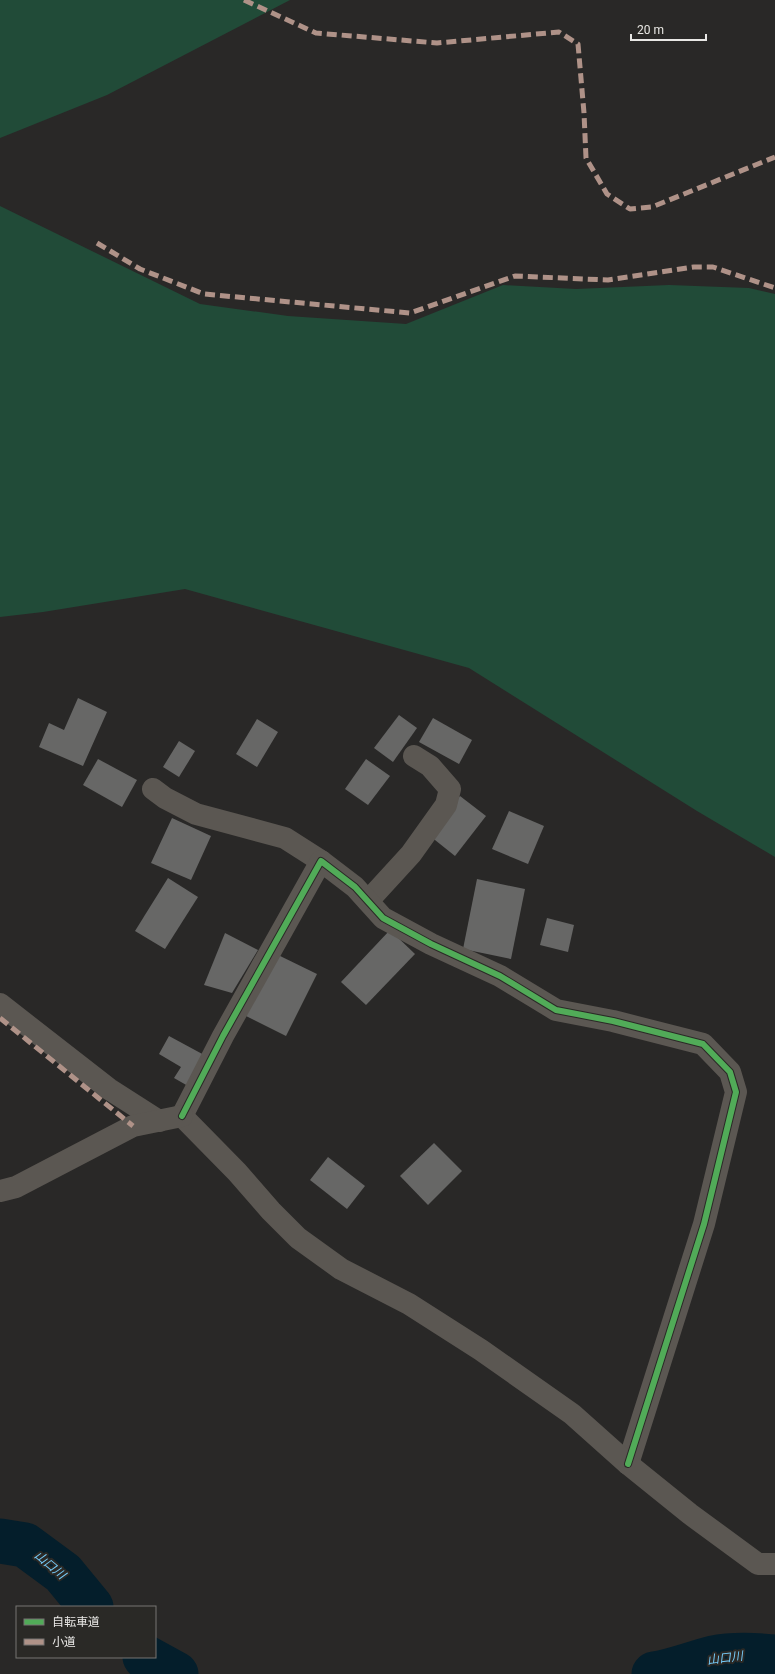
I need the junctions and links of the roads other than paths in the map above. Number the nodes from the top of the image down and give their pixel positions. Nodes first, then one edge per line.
1 (414, 756) dead end
2 (154, 789) dead end
3 (321, 860) junction
4 (368, 901) junction
5 (0, 1004) edge
6 (182, 1116) junction
7 (159, 1121) junction
8 (0, 1191) edge
9 (628, 1464) junction
10 (775, 1564) edge

1 - 4 street
2 - 3 street
3 - 4 street
3 - 6 street
4 - 9 street
5 - 7 street
6 - 7 street
6 - 9 street
7 - 8 street
9 - 10 street

